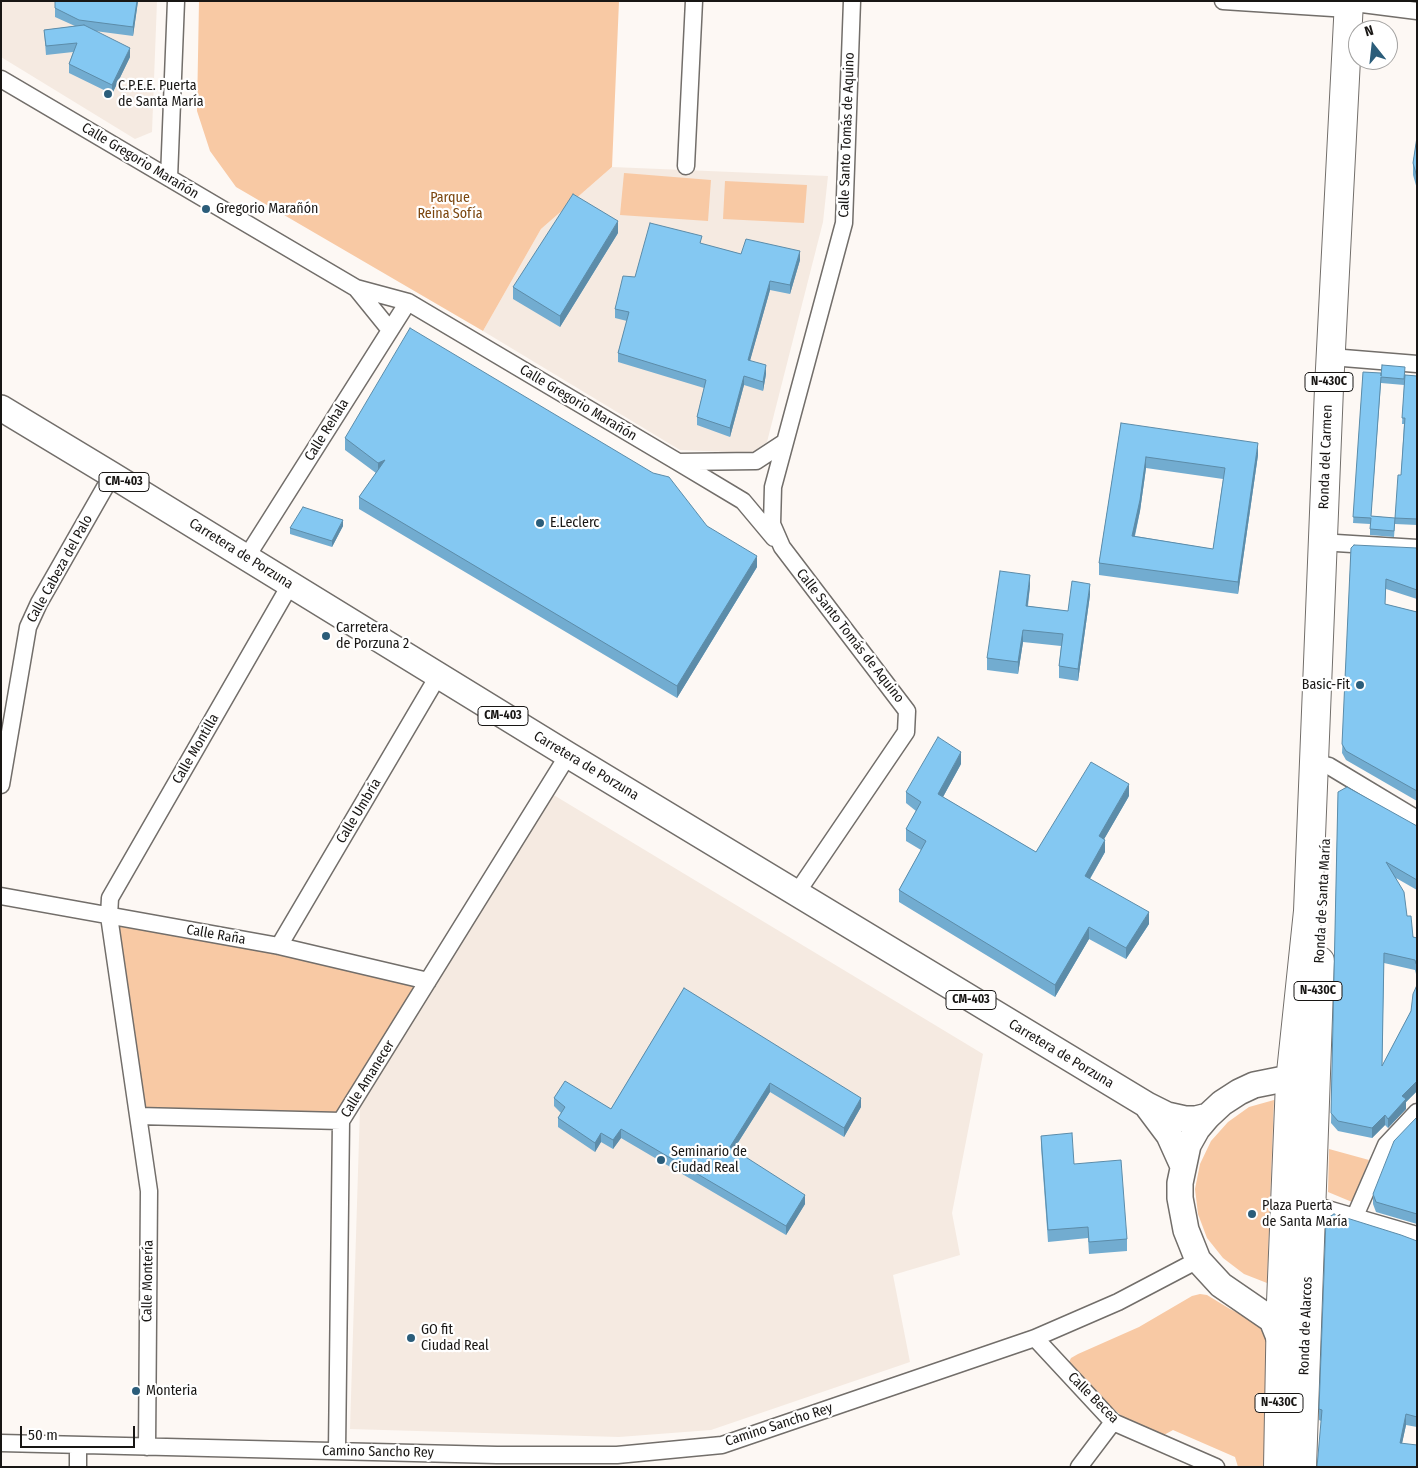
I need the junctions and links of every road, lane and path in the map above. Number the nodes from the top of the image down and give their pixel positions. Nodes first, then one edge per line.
1 (176, 1) edge
2 (694, 1) edge
3 (852, 1) edge
4 (1223, 1) edge
5 (1356, 9) edge
6 (1417, 11) edge
7 (1357, 70) edge
8 (1, 79) edge
9 (686, 166) dead end
10 (169, 178) junction
11 (356, 288) junction
12 (408, 302) junction
13 (390, 330) junction
14 (1338, 357) junction
15 (1417, 364) edge
16 (1, 408) edge
17 (785, 442) junction
18 (678, 462) junction
19 (112, 475) junction
20 (1336, 543) junction
21 (782, 547) junction
22 (1417, 548) edge
23 (246, 558) junction
24 (290, 585) junction
25 (438, 676) junction
26 (568, 756) junction
27 (1321, 764) junction
28 (1, 785) edge
29 (1417, 819) edge
30 (796, 894) junction
31 (1, 896) edge
32 (109, 916) junction
33 (279, 946) junction
34 (428, 981) junction
35 (1294, 1046) junction
36 (1290, 1082) junction
37 (1254, 1086) junction
38 (1146, 1105) junction
39 (1417, 1112) edge
40 (138, 1116) junction
41 (1208, 1116) junction
42 (341, 1121) junction
43 (1183, 1166) junction
44 (1311, 1216) junction
45 (1355, 1216) junction
46 (1417, 1234) edge
47 (1198, 1260) junction
48 (1307, 1284) junction
49 (1236, 1295) junction
50 (1281, 1302) junction
51 (1035, 1338) junction
52 (1280, 1340) junction
53 (1113, 1422) junction
54 (1, 1443) edge
55 (78, 1445) junction
56 (147, 1447) junction
57 (337, 1451) junction
58 (497, 1461) edge
59 (78, 1467) edge
60 (1079, 1467) edge
61 (1216, 1467) edge
62 (1278, 1467) edge
63 (1302, 1467) edge

1 - 10 street
2 - 9 street
3 - 17 street, Calle Santo Tomás de Aquino
4 - 5 street
5 - 6 street
5 - 14 highway, Ronda del Carmen / N-430C
7 - 14 highway, Ronda del Carmen / N-430C
8 - 10 street, Calle Gregorio Marañón
10 - 11 street, Calle Gregorio Marañón
11 - 12 street, Calle Gregorio Marañón
11 - 13 street, Calle Gregorio Marañón
12 - 13 street, Calle Rehala
12 - 18 street, Calle Gregorio Marañón
13 - 23 street, Calle Rehala
14 - 15 street
14 - 20 highway, Ronda del Carmen / N-430C
14 - 27 highway, Ronda del Carmen / N-430C
16 - 19 main road, Carretera de Porzuna / CM-403
17 - 18 street
17 - 21 street, Calle Santo Tomás de Aquino
18 - 21 street, Calle Gregorio Marañón
19 - 23 main road, Carretera de Porzuna / CM-403
19 - 28 street, Calle Cabeza del Palo
20 - 22 street
20 - 27 highway, Ronda del Carmen / N-430C
21 - 30 street, Calle Santo Tomás de Aquino
23 - 24 main road, Carretera de Porzuna / CM-403
24 - 25 main road, Carretera de Porzuna / CM-403
24 - 32 street, Calle Montilla
25 - 26 main road, Carretera de Porzuna / CM-403
25 - 33 street, Calle Umbría
26 - 30 main road, Carretera de Porzuna / CM-403
26 - 34 street, Calle Amanecer
27 - 29 street
27 - 35 highway, Ronda de Santa María / N-430C
27 - 44 highway, Ronda de Santa María / N-430C
30 - 38 main road, Carretera de Porzuna / CM-403
31 - 32 street, Calle Raña
32 - 33 street, Calle Raña
32 - 40 street, Calle Montería
33 - 34 street, Calle Raña
34 - 42 street, Calle Amanecer
35 - 36 highway, Ronda de Santa María / N-430C
35 - 37 main road
36 - 37 main road
36 - 44 main road
36 - 50 highway, N-430C
37 - 41 main road
38 - 41 main road
38 - 43 main road
39 - 45 street
40 - 42 street
40 - 56 street, Calle Montería
41 - 43 main road
42 - 57 street, Calle Amanecer
43 - 47 main road
44 - 45 street
44 - 48 highway, Ronda de Alarcos / N-430C
45 - 46 street
47 - 49 main road
47 - 51 street, Camino Sancho Rey
48 - 50 main road
48 - 63 highway, Ronda de Alarcos / N-430C
49 - 50 main road
49 - 52 main road
50 - 52 highway, N-430C
51 - 53 street, Calle Becea
51 - 58 street, Camino Sancho Rey
52 - 62 highway, Ronda de Alarcos / N-430C
53 - 60 street
53 - 61 street, Calle Becea
54 - 55 street, Camino Sancho Rey
55 - 56 street, Camino Sancho Rey
55 - 59 street
56 - 57 street, Camino Sancho Rey
57 - 58 street, Camino Sancho Rey

